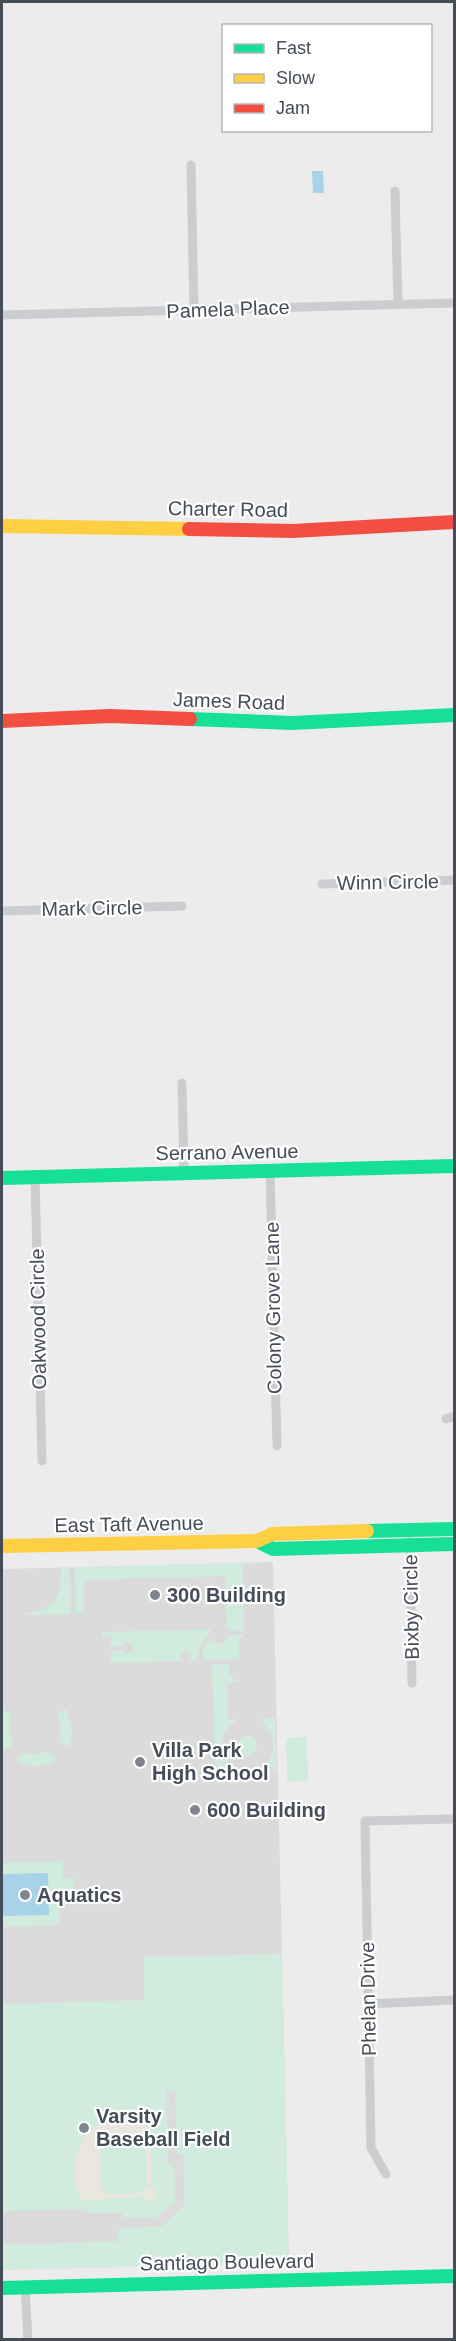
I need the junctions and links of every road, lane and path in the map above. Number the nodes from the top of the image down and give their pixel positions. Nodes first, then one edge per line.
1 (191, 165) dead end
2 (395, 191) dead end
3 (454, 303) edge
4 (398, 304) junction
5 (194, 310) junction
6 (2, 315) edge
7 (454, 522) edge
8 (2, 526) edge
9 (454, 715) edge
10 (2, 721) edge
11 (454, 880) edge
12 (322, 884) dead end
13 (182, 906) dead end
14 (2, 910) edge
15 (182, 1083) dead end
16 (454, 1166) edge
17 (270, 1171) junction
18 (184, 1173) junction
19 (35, 1177) junction
20 (2, 1178) edge
21 (277, 1446) dead end
22 (42, 1461) dead end
23 (454, 1529) edge
24 (410, 1530) junction
25 (257, 1541) junction
26 (454, 1544) edge
27 (2, 1545) edge
28 (410, 1545) junction
29 (412, 1683) dead end
30 (454, 1819) edge
31 (453, 2000) dead end
32 (368, 2004) junction
33 (386, 2174) dead end
34 (454, 2276) edge
35 (25, 2287) junction
36 (2, 2288) edge
37 (28, 2340) edge

1 - 5 street
2 - 4 street
3 - 4 street, Pamela Place
4 - 5 street, Pamela Place
5 - 6 street, Pamela Place
7 - 8 street, Charter Road
9 - 10 street, James Road
11 - 12 street, Winn Circle
13 - 14 street, Mark Circle
15 - 18 street
16 - 17 street, Serrano Avenue
17 - 18 street, Serrano Avenue
17 - 21 street, Colony Grove Lane
18 - 19 street, Serrano Avenue
19 - 20 street, Serrano Avenue
19 - 22 street, Oakwood Circle
23 - 24 street, East Taft Avenue
24 - 25 street, East Taft Avenue
24 - 28 street, Bixby Circle
25 - 27 street, East Taft Avenue
25 - 28 street, East Taft Avenue
26 - 28 street, East Taft Avenue
28 - 29 street, Bixby Circle
30 - 32 street, Phelan Drive
31 - 32 street
32 - 33 street, Phelan Drive
34 - 35 street, Santiago Boulevard
35 - 36 street, Santiago Boulevard
35 - 37 street

